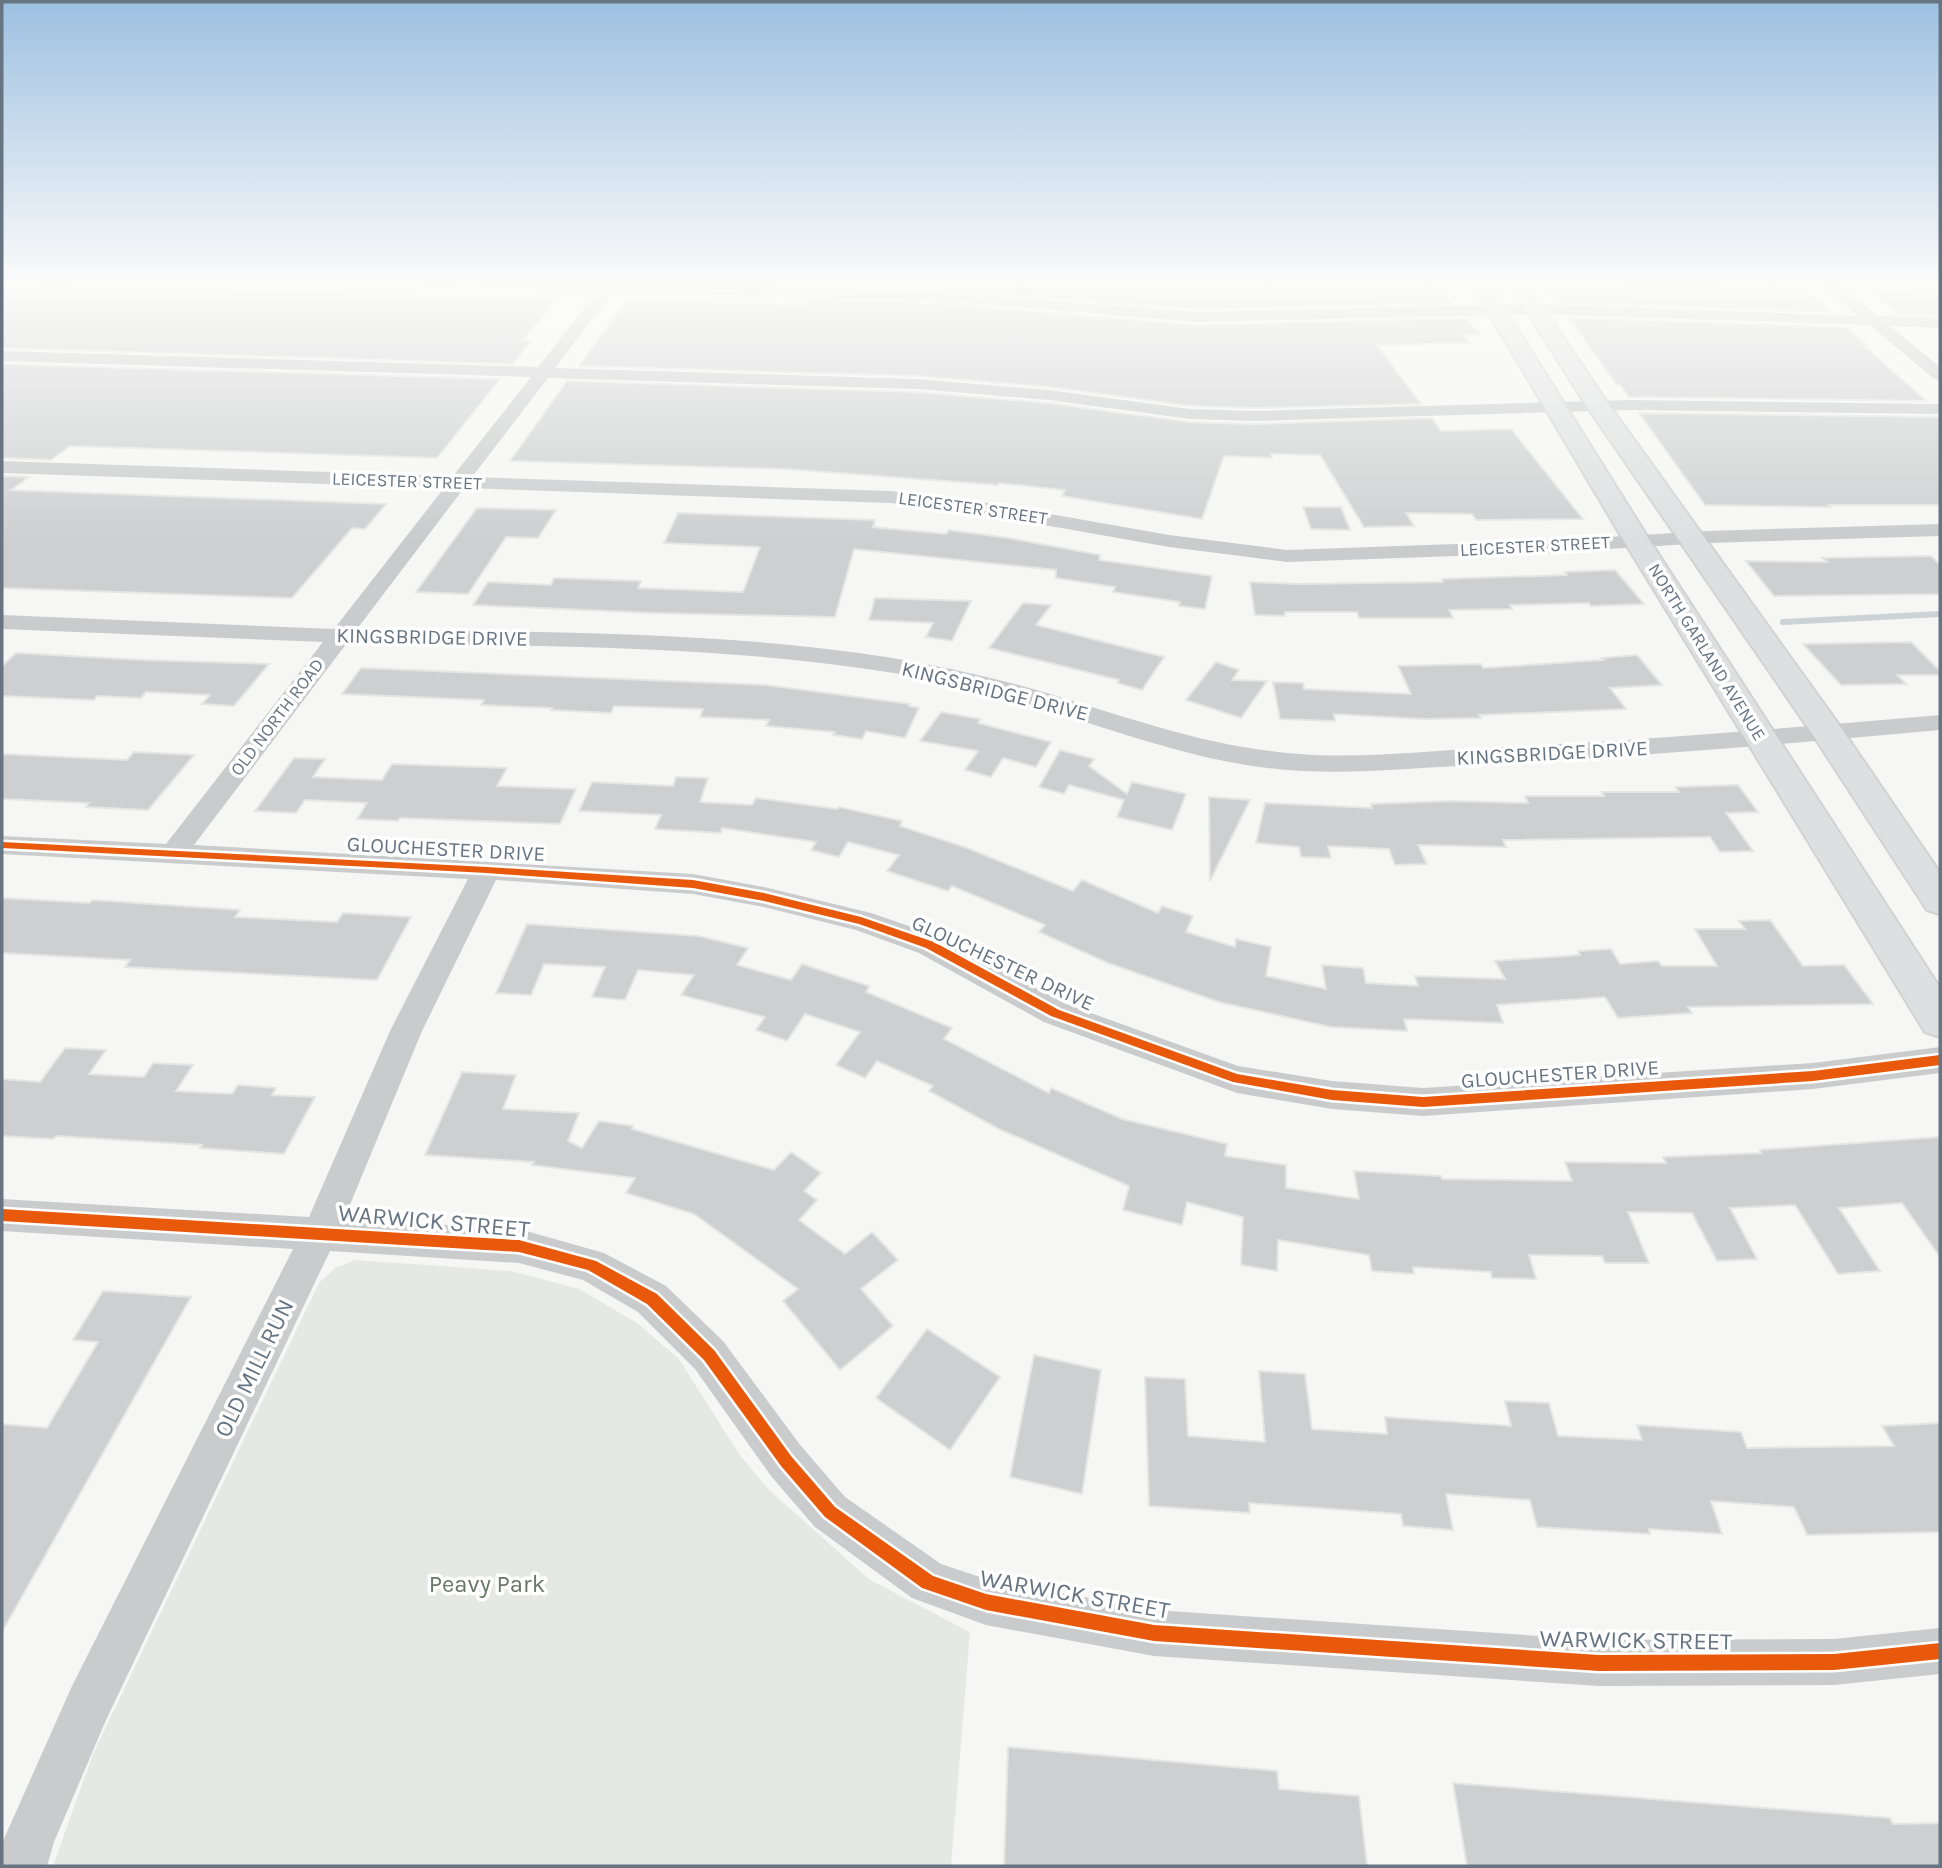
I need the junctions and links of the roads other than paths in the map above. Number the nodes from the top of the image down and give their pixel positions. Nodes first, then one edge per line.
1 (379, 367) edge
2 (546, 367) edge
3 (1531, 367) edge
4 (1572, 367) edge
5 (542, 372) junction
6 (1597, 405) junction
7 (1555, 407) junction
8 (1940, 409) edge
9 (2, 467) edge
10 (456, 483) junction
11 (1940, 530) edge
12 (1692, 538) junction
13 (1637, 541) junction
14 (2, 622) edge
15 (340, 636) junction
16 (1940, 723) edge
17 (1828, 732) junction
18 (1762, 739) junction
19 (2, 845) edge
20 (172, 855) junction
21 (487, 870) junction
22 (1940, 901) edge
23 (1940, 1021) edge
24 (1940, 1060) edge
25 (2, 1215) edge
26 (320, 1233) junction
27 (1940, 1651) edge
28 (22, 1866) edge

1 - 5 street
2 - 5 street, OLD NORTH ROAD
3 - 7 main road, NORTH GARLAND AVENUE
4 - 6 main road
5 - 7 street
5 - 10 street, OLD NORTH ROAD
6 - 7 street
6 - 8 street
6 - 12 main road
7 - 13 main road, NORTH GARLAND AVENUE
9 - 10 street, LEICESTER STREET
10 - 13 street, LEICESTER STREET
10 - 15 street, OLD NORTH ROAD
11 - 12 street, LEICESTER STREET
12 - 13 street, LEICESTER STREET
12 - 17 main road
13 - 18 main road, NORTH GARLAND AVENUE
14 - 15 street, KINGSBRIDGE DRIVE
15 - 18 street, KINGSBRIDGE DRIVE
15 - 20 street, OLD NORTH ROAD
16 - 17 street, KINGSBRIDGE DRIVE
17 - 18 street, KINGSBRIDGE DRIVE
17 - 22 main road
18 - 23 main road, NORTH GARLAND AVENUE
19 - 20 street, GLOUCHESTER DRIVE
20 - 21 street, GLOUCHESTER DRIVE
21 - 24 street, GLOUCHESTER DRIVE
21 - 26 street, OLD MILL RUN
25 - 26 street, WARWICK STREET
26 - 27 street, WARWICK STREET
26 - 28 street, OLD MILL RUN

